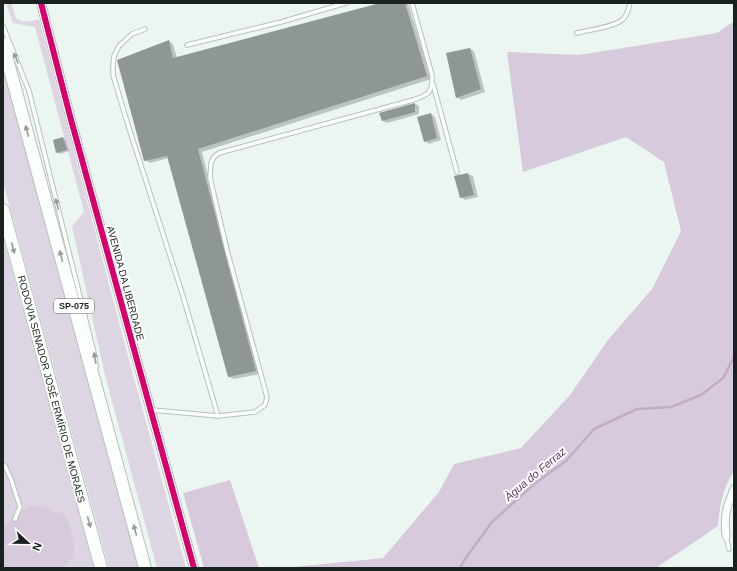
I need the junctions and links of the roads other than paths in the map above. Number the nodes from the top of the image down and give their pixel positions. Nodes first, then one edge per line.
1 (41, 3) edge
2 (346, 3) edge
3 (412, 3) edge
4 (630, 3) edge
5 (3, 26) edge
6 (145, 29) dead end
7 (576, 32) dead end
8 (3, 44) edge
9 (187, 45) dead end
10 (433, 84) junction
11 (457, 172) dead end
12 (3, 210) edge
13 (99, 396) junction
14 (150, 410) junction
15 (218, 416) junction
16 (3, 465) edge
17 (734, 488) edge
18 (16, 520) dead end
19 (726, 536) joint
20 (729, 549) dead end
21 (102, 568) edge
22 (145, 568) edge
23 (194, 568) edge

1 - 14 street, AVENIDA DA LIBERDADE
2 - 9 lane
3 - 10 lane
4 - 7 lane
13 -> 5 lane
6 - 15 lane
13 -> 8 highway, SP-075
10 - 11 lane
10 - 15 lane
12 -> 21 highway, RODOVIA SENADOR JOSÉ ERMÍRIO DE MORAES
22 -> 13 highway, SP-075
14 - 15 lane
14 - 23 street, AVENIDA DA LIBERDADE
16 - 18 lane
17 - 19 street
19 - 20 lane

